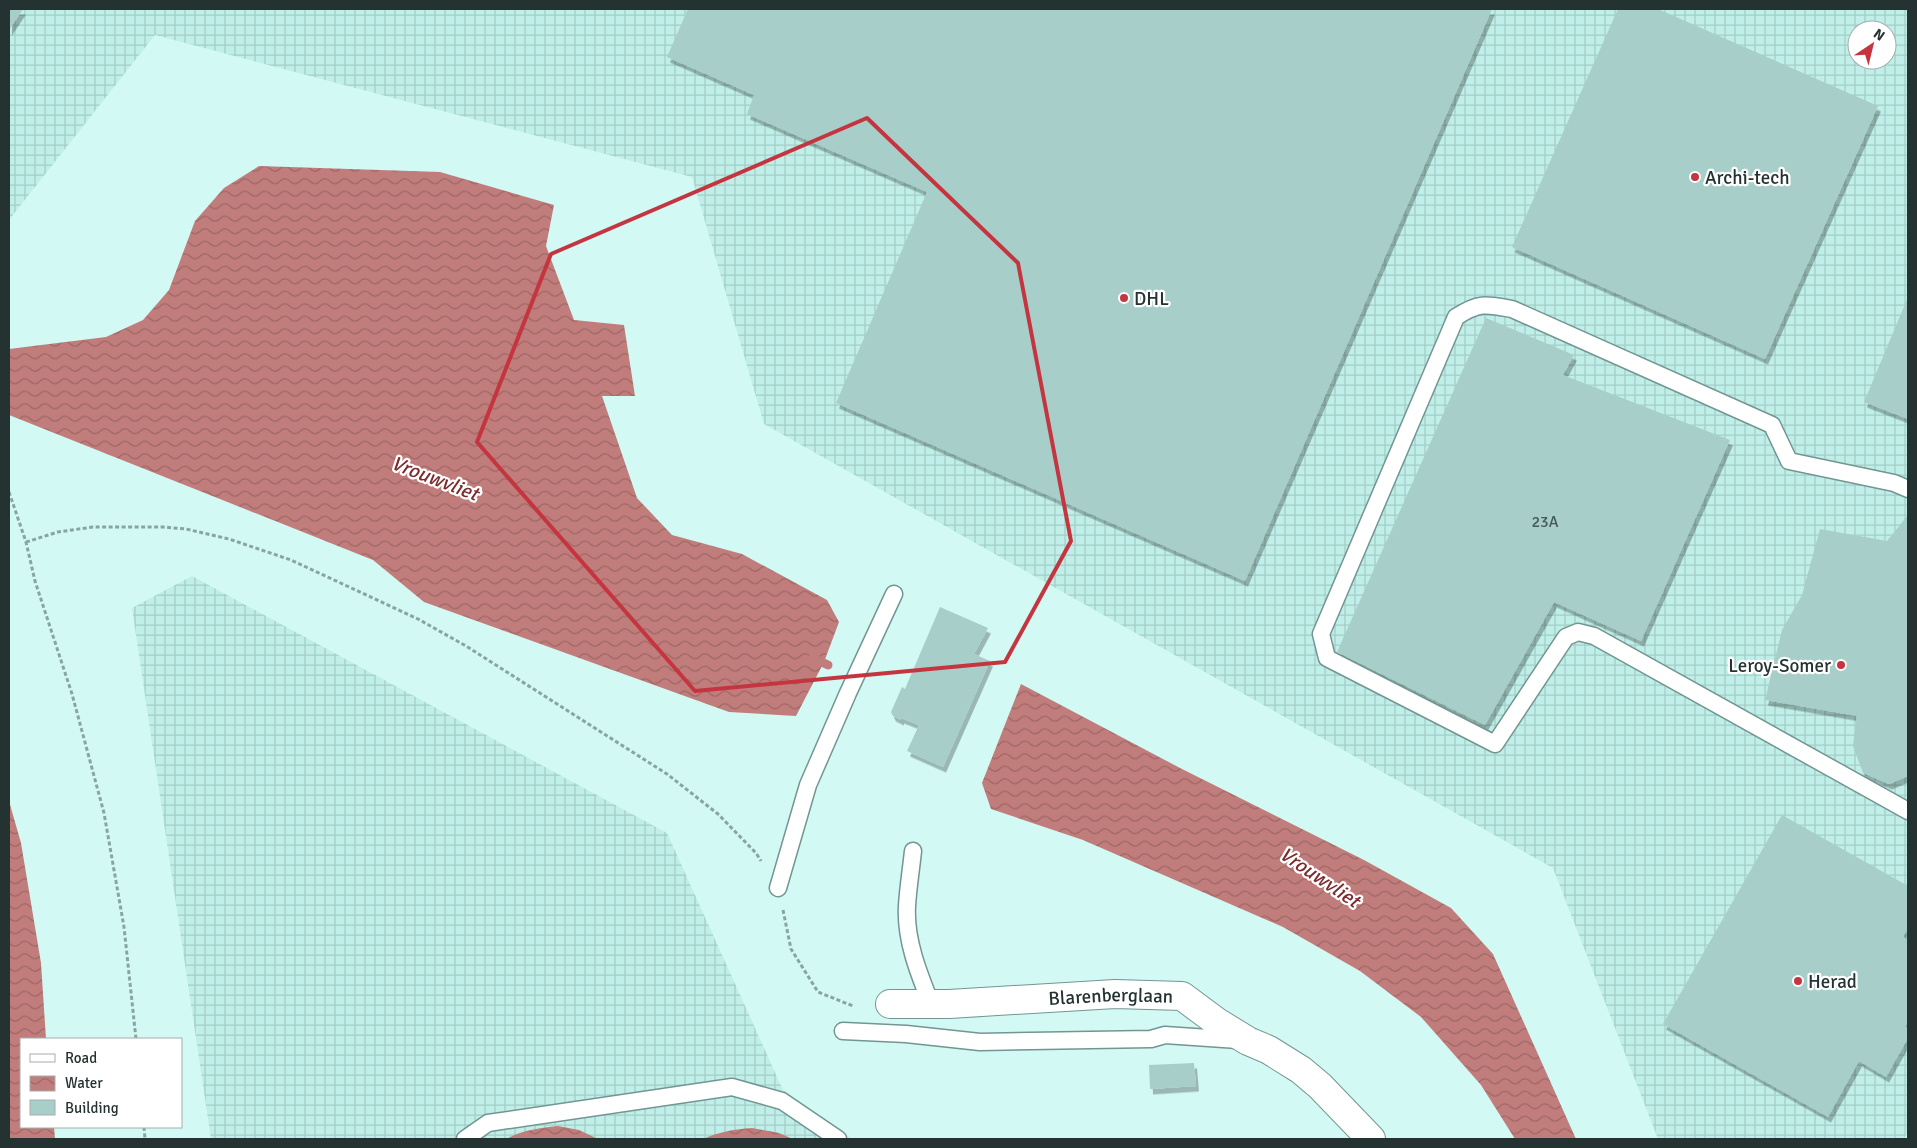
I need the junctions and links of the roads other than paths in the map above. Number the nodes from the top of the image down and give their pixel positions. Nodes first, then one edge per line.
1 (1908, 489) edge
2 (894, 594) dead end
3 (1908, 811) edge
4 (913, 851) dead end
5 (778, 888) road end
6 (890, 1004) road end
7 (931, 1004) junction
8 (843, 1031) dead end
9 (1248, 1041) junction
10 (465, 1139) edge
11 (838, 1139) edge
12 (1371, 1139) edge

1 - 3 lane
2 - 5 lane
4 - 7 lane
6 - 7 street, Blarenberglaan
7 - 9 street, Blarenberglaan
8 - 9 lane
9 - 12 street, Blarenberglaan
10 - 11 lane

